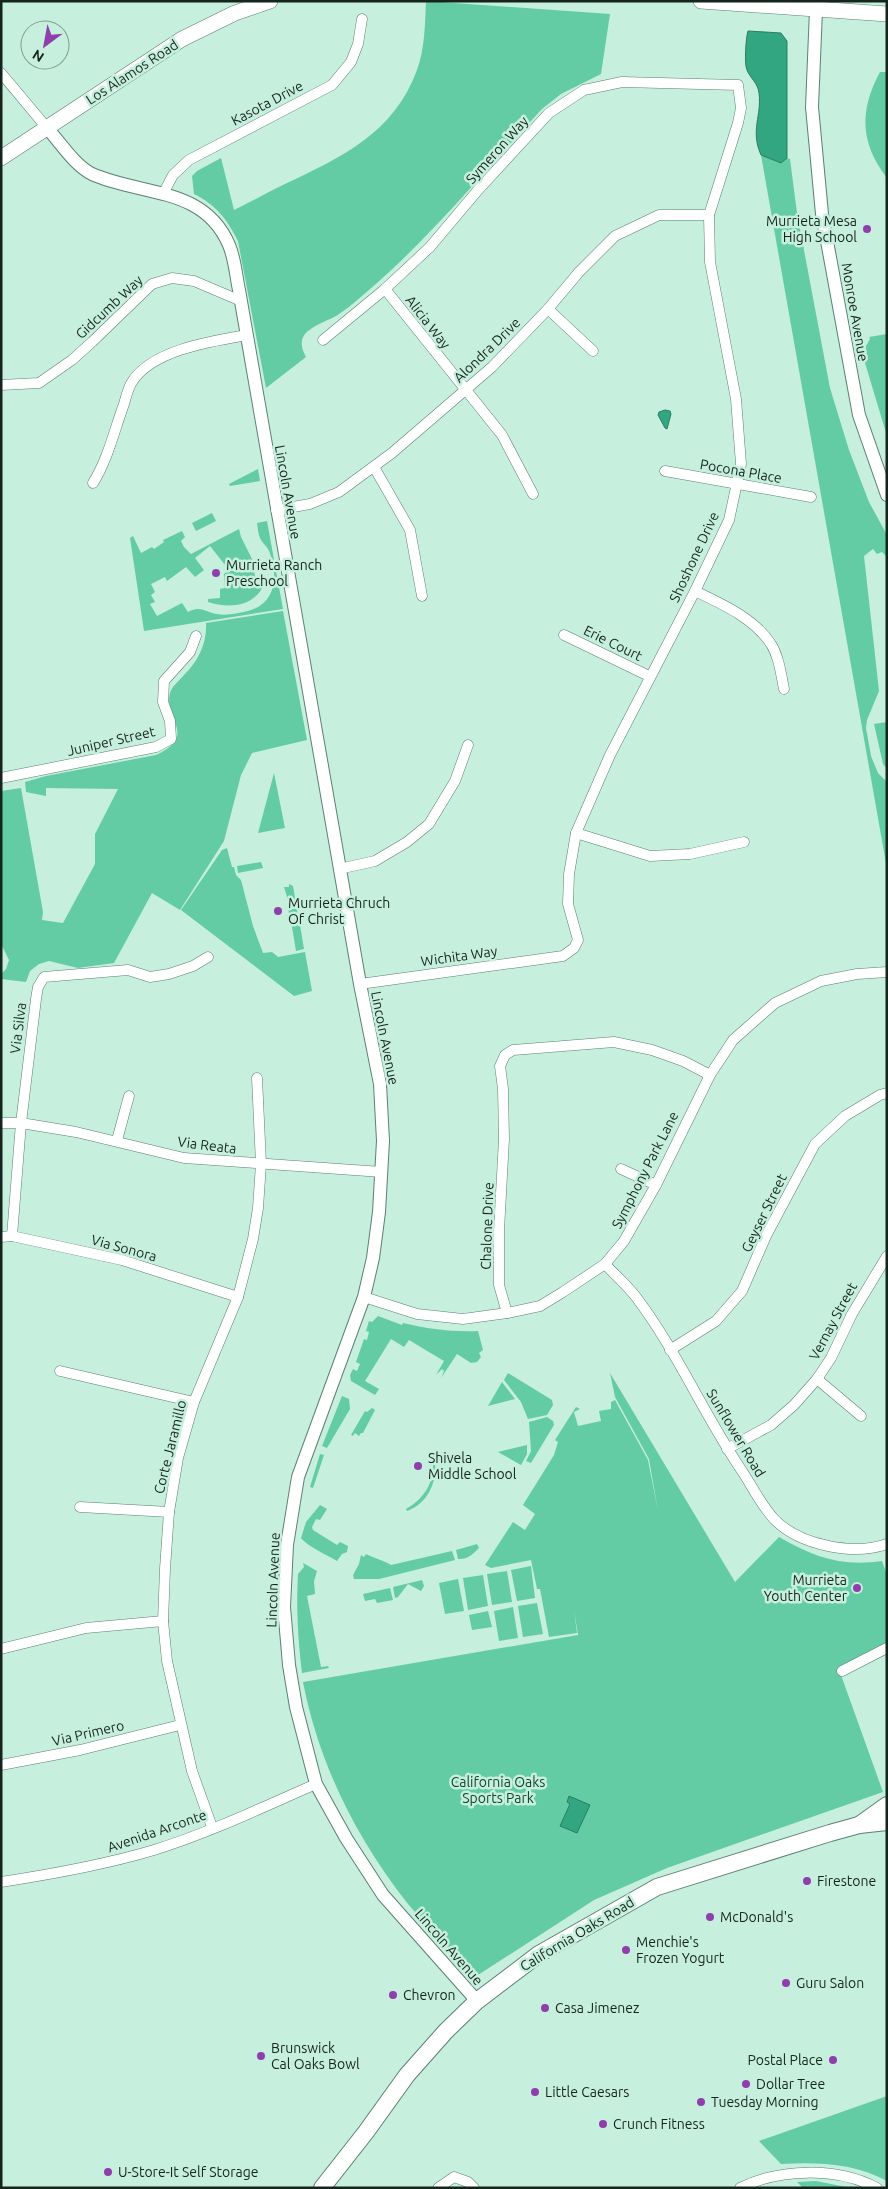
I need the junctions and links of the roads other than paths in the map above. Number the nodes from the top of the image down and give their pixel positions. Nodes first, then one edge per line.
1 (270, 1) edge
2 (701, 1) edge
3 (816, 10) junction
4 (887, 14) edge
5 (362, 19) dead end
6 (1, 73) edge
7 (738, 85) joint
8 (47, 128) junction
9 (1, 158) edge
10 (163, 194) junction
11 (709, 214) junction
12 (385, 289) junction
13 (241, 301) junction
14 (548, 309) junction
15 (246, 335) junction
16 (323, 340) dead end
17 (593, 351) dead end
18 (1, 385) edge
19 (465, 391) junction
20 (374, 467) junction
21 (665, 471) dead end
22 (93, 483) dead end
23 (737, 483) junction
24 (533, 494) dead end
25 (887, 495) edge
26 (811, 497) dead end
27 (276, 510) junction
28 (695, 591) junction
29 (422, 596) dead end
30 (564, 635) dead end
31 (196, 636) dead end
32 (649, 676) junction
33 (784, 689) dead end
34 (468, 745) dead end
35 (1, 778) edge
36 (576, 833) junction
37 (744, 842) dead end
38 (339, 868) junction
39 (208, 956) dead end
40 (563, 956) joint
41 (887, 972) edge
42 (360, 984) junction
43 (710, 1075) junction
44 (257, 1078) dead end
45 (887, 1093) edge
46 (130, 1096) dead end
47 (1, 1123) edge
48 (21, 1123) junction
49 (117, 1140) junction
50 (261, 1164) junction
51 (621, 1169) dead end
52 (382, 1172) junction
53 (656, 1185) junction
54 (6, 1236) edge
55 (887, 1256) edge
56 (605, 1264) junction
57 (238, 1297) junction
58 (364, 1297) junction
59 (507, 1313) junction
60 (670, 1350) junction
61 (60, 1371) dead end
62 (817, 1379) junction
63 (194, 1402) junction
64 (861, 1416) dead end
65 (727, 1449) junction
66 (80, 1507) dead end
67 (168, 1512) junction
68 (887, 1544) edge
69 (163, 1621) junction
70 (887, 1648) edge
71 (1, 1649) edge
72 (842, 1671) dead end
73 (180, 1725) junction
74 (1, 1765) edge
75 (316, 1784) junction
76 (887, 1805) edge
77 (887, 1822) edge
78 (860, 1825) junction
79 (212, 1827) junction
80 (1, 1882) edge
81 (477, 2001) junction
82 (471, 2185) edge
83 (322, 2188) edge
84 (438, 2188) edge
85 (740, 2188) edge
86 (877, 2188) edge

1 - 8 main road, Los Alamos Road
2 - 3 main road
3 - 4 main road
3 - 25 street, Monroe Avenue
5 - 10 street, Kasota Drive
6 - 8 street
7 - 11 street, Shoshone Drive
7 - 12 street, Symeron Way
8 - 9 main road, Los Alamos Road
8 - 10 street, Lincoln Avenue
10 - 13 street, Lincoln Avenue
11 - 14 street, Alondra Drive
11 - 23 street, Shoshone Drive
12 - 16 street, Symeron Way
12 - 19 street, Alicia Way
13 - 15 street, Lincoln Avenue
13 - 18 street, Gidcumb Way
14 - 17 street
14 - 19 street, Alondra Drive
15 - 22 street
15 - 27 street, Lincoln Avenue
19 - 20 street, Alondra Drive
19 - 24 street, Alicia Way
20 - 27 street, Alondra Drive
20 - 29 street
21 - 23 street, Pocona Place
23 - 26 street, Pocona Place
23 - 28 street, Shoshone Drive
27 - 38 street, Lincoln Avenue
28 - 32 street, Shoshone Drive
28 - 33 street
30 - 32 street, Erie Court
31 - 35 street, Juniper Street
32 - 36 street, Shoshone Drive
34 - 38 street
36 - 37 street
36 - 40 street, Shoshone Drive
38 - 42 street, Lincoln Avenue
39 - 48 street, Via Silva
40 - 42 street, Wichita Way
41 - 43 street, Symphony Park Lane
42 - 52 street, Lincoln Avenue
43 - 53 street, Symphony Park Lane
43 - 59 street, Chalone Drive
44 - 50 street, Corte Jaramillo
45 - 60 street, Geyser Street
46 - 49 street
47 - 48 street, Via Reata
48 - 49 street, Via Reata
48 - 54 street, Via Silva
49 - 50 street, Via Reata
50 - 52 street, Via Reata
50 - 57 street, Corte Jaramillo
51 - 53 street
52 - 58 street, Lincoln Avenue
53 - 56 street, Symphony Park Lane
54 - 57 street, Via Sonora
55 - 62 street, Vernay Street
56 - 59 street, Symphony Park Lane
56 - 60 street, Sunflower Road
57 - 63 street, Corte Jaramillo
58 - 59 street, Symphony Park Lane
58 - 75 street, Lincoln Avenue
60 - 65 street, Sunflower Road
61 - 63 street
62 - 64 street
62 - 65 street, Vernay Street
63 - 67 street, Corte Jaramillo
65 - 68 street, Sunflower Road
66 - 67 street
67 - 69 street, Corte Jaramillo
69 - 71 street
69 - 73 street, Corte Jaramillo
70 - 72 street
73 - 74 street, Via Primero
73 - 79 street, Corte Jaramillo
75 - 79 street, Avenida Arconte
75 - 81 street, Lincoln Avenue
76 - 78 main road, California Oaks Road
77 - 78 main road, California Oaks Road
78 - 81 main road, California Oaks Road
79 - 80 street, Avenida Arconte
81 - 83 main road, California Oaks Road
82 - 84 street
85 - 86 street

